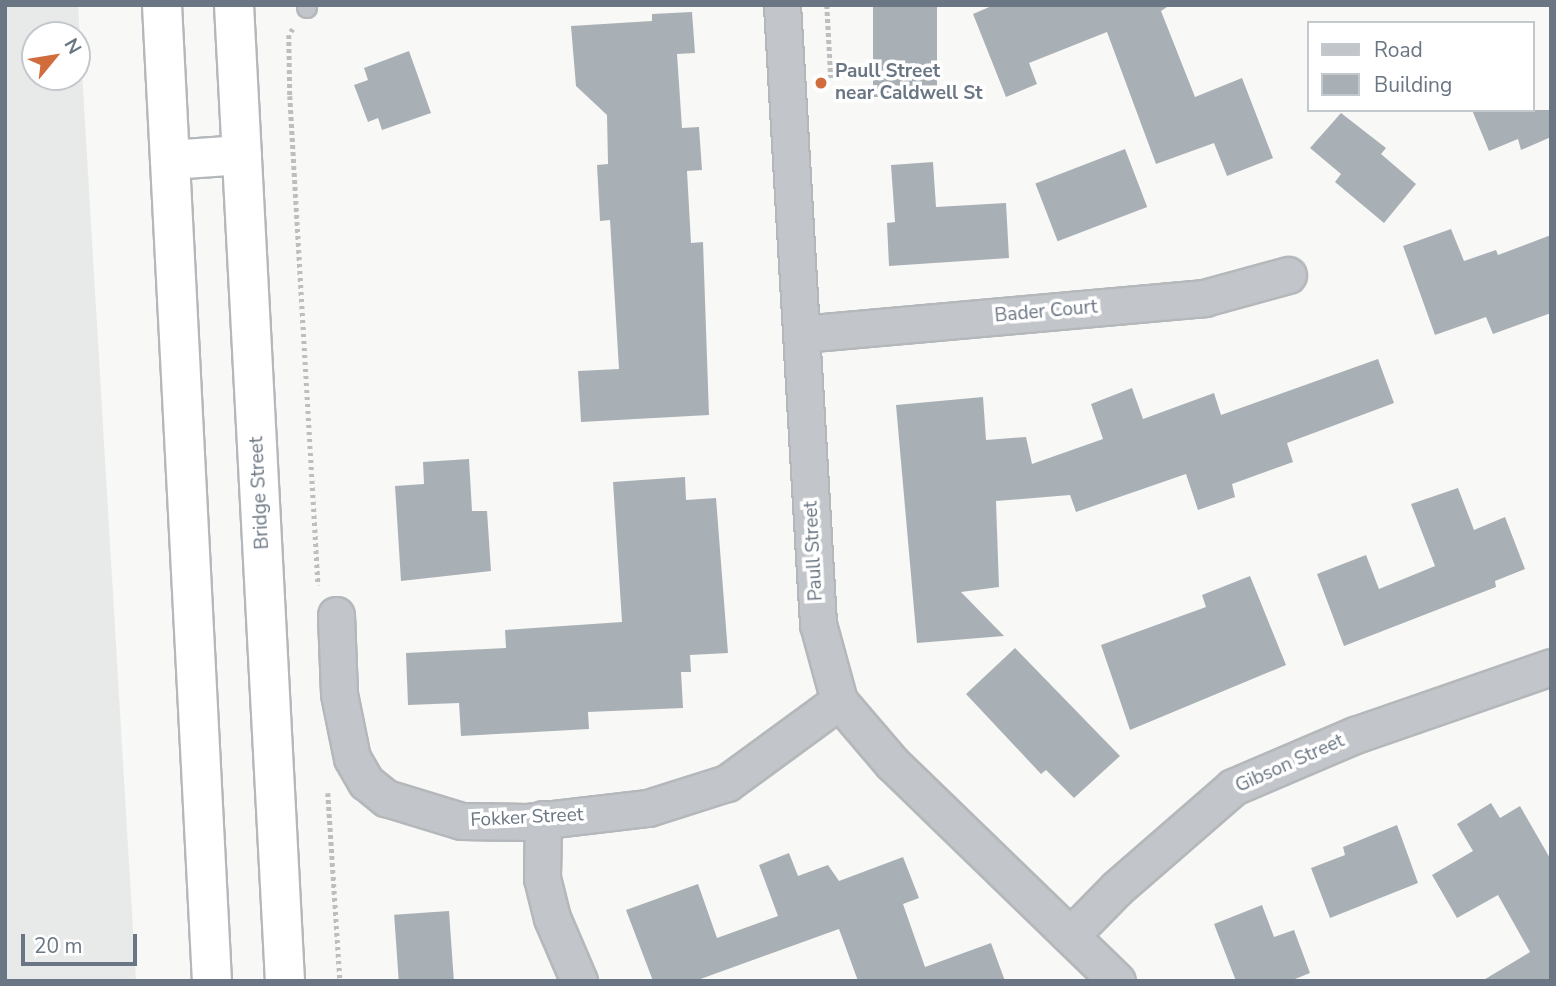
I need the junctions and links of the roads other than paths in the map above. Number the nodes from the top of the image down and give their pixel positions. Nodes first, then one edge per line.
1 (162, 5) edge
2 (234, 5) edge
3 (782, 5) edge
4 (242, 155) junction
5 (170, 160) junction
6 (1288, 275) dead end
7 (802, 334) junction
8 (336, 615) road end
9 (1547, 676) edge
10 (839, 701) junction
11 (543, 819) junction
12 (1072, 934) junction
13 (212, 981) edge
14 (285, 981) edge
15 (579, 981) edge
16 (1116, 981) edge

1 - 5 highway
2 - 4 highway, Bridge Street
3 - 7 street, Paull Street
4 - 5 highway
4 - 14 highway, Bridge Street
5 - 13 highway
6 - 7 street, Bader Court
7 - 10 street, Paull Street
8 - 11 street, Fokker Street
9 - 12 street, Gibson Street
10 - 11 street, Fokker Street
10 - 12 street, Paull Street
11 - 15 street
12 - 16 street, Paull Street

